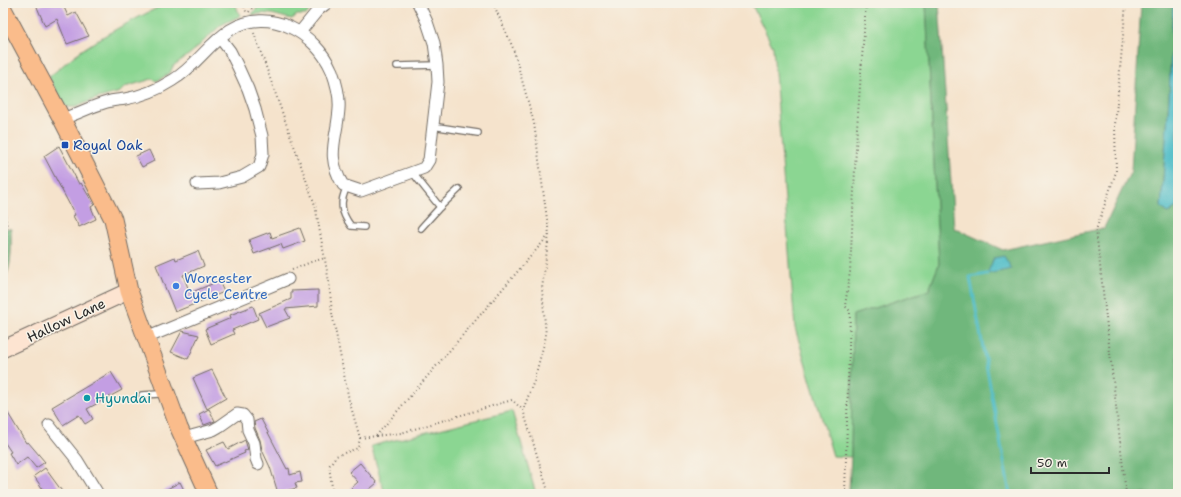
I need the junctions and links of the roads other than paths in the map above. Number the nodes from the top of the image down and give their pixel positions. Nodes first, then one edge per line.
1 (327, 3) edge
2 (418, 3) edge
3 (3, 9) edge
4 (300, 32) junction
5 (220, 38) junction
6 (437, 65) junction
7 (397, 66) dead end
8 (62, 119) junction
9 (432, 126) junction
10 (478, 133) dead end
11 (412, 172) junction
12 (197, 184) dead end
13 (346, 187) junction
14 (459, 188) dead end
15 (440, 207) junction
16 (364, 227) dead end
17 (421, 228) dead end
18 (288, 279) road end
19 (129, 291) junction
20 (146, 338) junction
21 (3, 349) edge
22 (166, 392) junction
23 (142, 395) dead end
24 (49, 424) dead end
25 (184, 438) junction
26 (258, 464) dead end
27 (98, 494) edge
28 (209, 494) edge

1 - 4 street
2 - 6 street
3 - 8 main road
4 - 5 street
4 - 13 street
5 - 8 street
5 - 12 street
6 - 7 lane
6 - 9 street
8 - 19 main road
9 - 10 lane
9 - 11 street
11 - 13 street
11 - 15 lane
13 - 16 lane
14 - 15 lane
15 - 17 lane
18 - 20 street
19 - 20 main road
19 - 21 street, Hallow Lane
20 - 22 main road
22 - 23 lane
22 - 25 main road
24 - 27 street
25 - 26 street
25 - 28 main road

